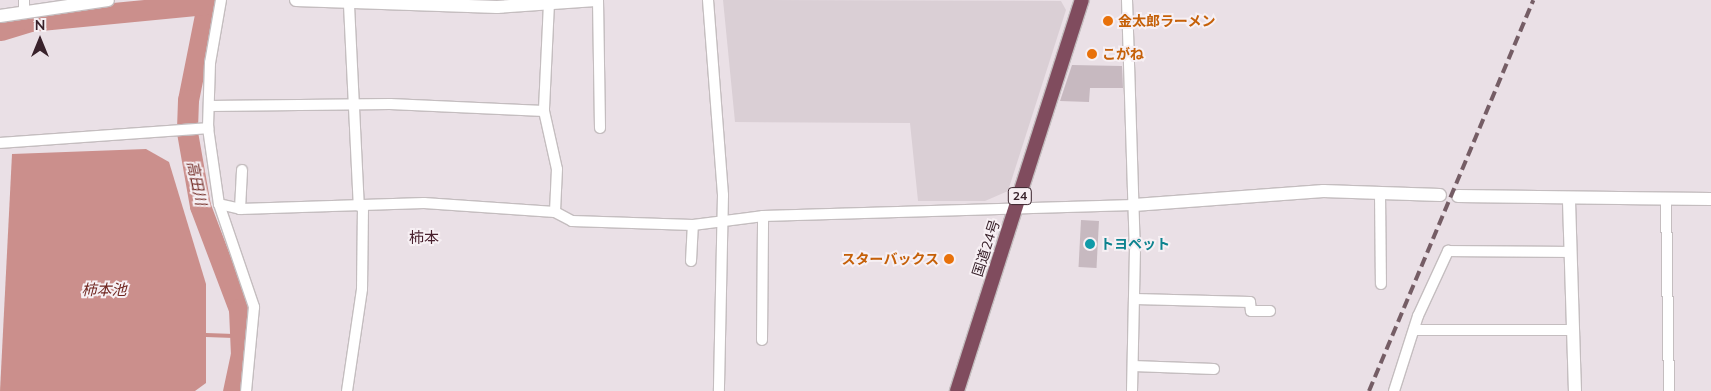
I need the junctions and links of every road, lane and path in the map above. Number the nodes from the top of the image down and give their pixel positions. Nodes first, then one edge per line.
1 (108, 0) edge
2 (221, 0) edge
3 (296, 0) edge
4 (597, 0) edge
5 (708, 0) edge
6 (1082, 0) edge
7 (1127, 0) edge
8 (549, 3) junction
9 (24, 5) edge
10 (349, 5) junction
11 (0, 16) edge
12 (353, 105) junction
13 (209, 106) junction
14 (544, 111) junction
15 (208, 128) junction
16 (600, 128) dead end
17 (0, 143) edge
18 (242, 170) dead end
19 (1380, 193) junction
20 (1440, 195) dead end
21 (1458, 196) dead end
22 (1711, 199) edge
23 (1666, 200) junction
24 (1569, 201) junction
25 (219, 204) junction
26 (1134, 204) junction
27 (361, 206) junction
28 (240, 209) junction
29 (1016, 210) junction
30 (555, 212) junction
31 (763, 216) junction
32 (721, 223) junction
33 (693, 225) junction
34 (1570, 252) junction
35 (690, 261) dead end
36 (1381, 284) dead end
37 (1135, 299) junction
38 (1270, 311) dead end
39 (1414, 330) junction
40 (1571, 330) junction
41 (762, 340) dead end
42 (1133, 366) junction
43 (1214, 369) dead end
44 (246, 391) edge
45 (347, 391) edge
46 (719, 391) edge
47 (956, 391) edge
48 (1132, 391) edge
49 (1394, 391) edge
50 (1575, 391) edge
51 (1669, 391) edge

1 - 9 street
2 - 13 street
3 - 10 street
4 - 8 street
4 - 16 street
5 - 32 street
6 - 29 highway, 国道24号 / 24
7 - 26 street
8 - 10 street
8 - 14 street
9 - 11 street
10 - 12 street
12 - 13 street
12 - 14 street
12 - 27 street
13 - 15 street
14 - 30 street
15 - 17 street
15 - 25 street
18 - 28 street
19 - 20 street
19 - 26 street
19 - 36 street
21 - 24 street
22 - 23 street
23 - 24 street
23 - 51 street
24 - 34 street
25 - 28 street
25 - 44 street
26 - 29 street
26 - 37 street
27 - 28 street
27 - 30 street
27 - 45 street
29 - 31 street
29 - 47 highway, 国道24号 / 24
30 - 33 street
31 - 32 street
31 - 41 street
32 - 33 street
32 - 46 street
33 - 35 street
34 - 39 street
34 - 40 street
37 - 38 street
37 - 42 street
39 - 40 street
39 - 49 street
40 - 50 street
42 - 43 street
42 - 48 street

